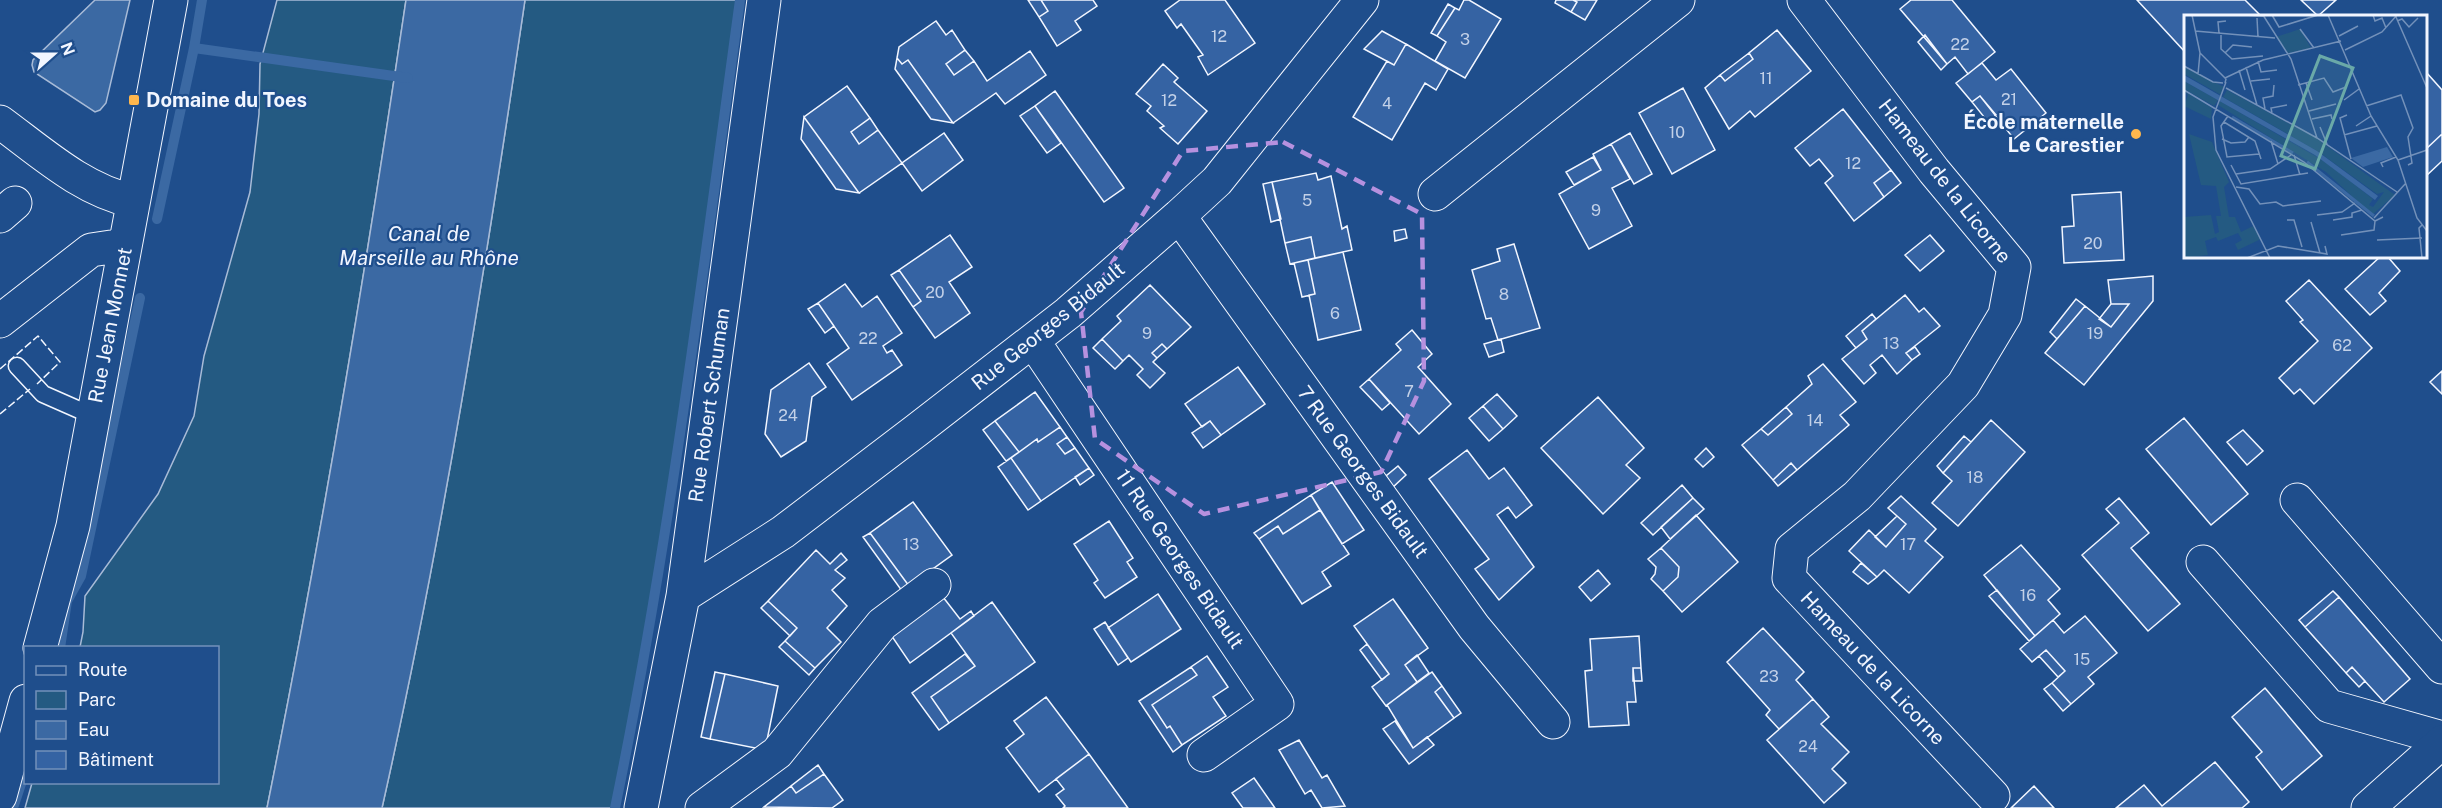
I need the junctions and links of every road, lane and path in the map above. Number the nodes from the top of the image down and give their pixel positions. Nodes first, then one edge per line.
1 (171, 0) edge
2 (764, 0) edge
3 (1362, 0) edge
4 (1678, 0) edge
5 (1804, 0) edge
6 (0, 122) edge
7 (1435, 194) dead end
8 (134, 201) junction
9 (1179, 216) junction
10 (124, 249) junction
11 (0, 321) edge
12 (1034, 340) junction
13 (17, 366) dead end
14 (93, 417) junction
15 (2297, 500) dead end
16 (2203, 562) dead end
17 (934, 585) dead end
18 (683, 596) junction
19 (41, 646) edge
20 (2442, 667) edge
21 (24, 708) edge
22 (1553, 722) dead end
23 (2442, 740) edge
24 (1204, 755) dead end
25 (0, 796) edge
26 (1993, 796) dead end
27 (641, 808) edge
28 (702, 808) edge
29 (2368, 808) edge

1 - 8 street, Rue Jean Monnet
2 - 18 street, Rue Robert Schuman
3 - 9 street, Rue Georges Bidault
4 - 7 street
5 - 26 street, Hameau de la Licorne
6 - 8 street
8 - 10 street, Rue Jean Monnet
9 - 12 street, Rue Georges Bidault
9 - 22 street, 7 Rue Georges Bidault
10 - 11 street
10 - 14 street, Rue Jean Monnet
12 - 18 street, Rue Georges Bidault
12 - 24 street, 11 Rue Georges Bidault
13 - 14 lane
14 - 19 street, Rue Jean Monnet
15 - 20 street
16 - 23 street
17 - 28 street
18 - 27 street, Rue Robert Schuman
21 - 25 street
23 - 29 street

